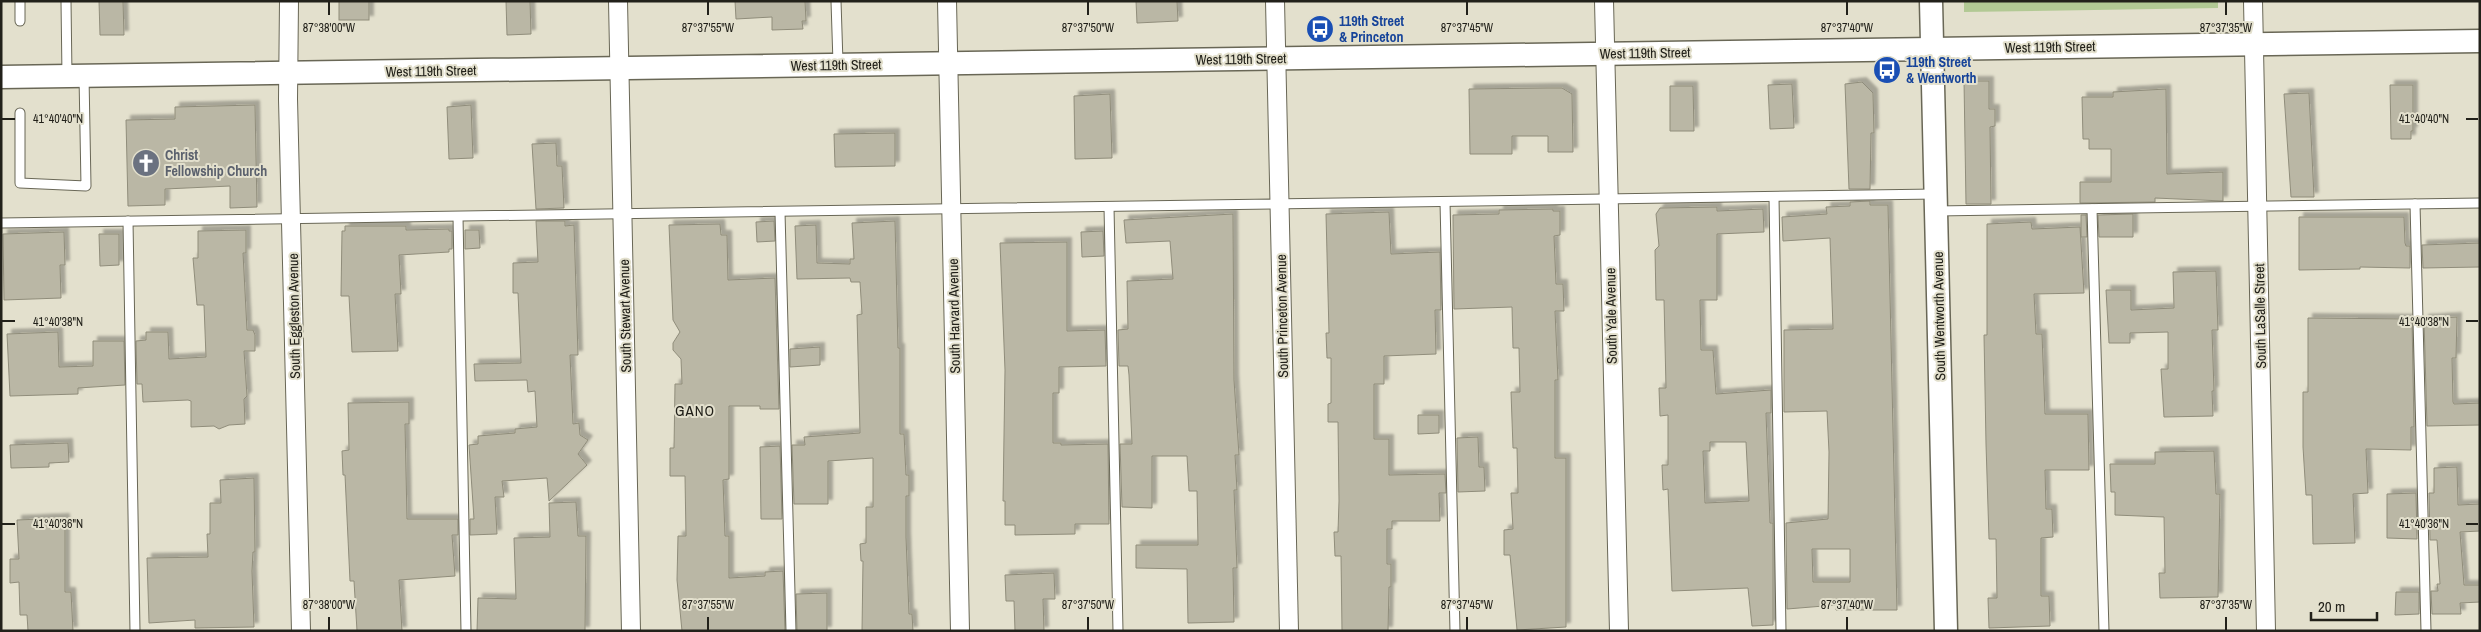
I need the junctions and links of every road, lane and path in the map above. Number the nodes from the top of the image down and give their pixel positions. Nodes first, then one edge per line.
1 (20, 1) edge
2 (66, 1) edge
3 (289, 1) edge
4 (618, 1) edge
5 (836, 1) edge
6 (947, 1) edge
7 (1276, 1) edge
8 (1604, 1) edge
9 (1932, 1) edge
10 (2254, 1) edge
11 (20, 21) dead end
12 (2480, 41) edge
13 (2254, 44) junction
14 (1933, 49) junction
15 (1606, 53) junction
16 (1276, 58) junction
17 (948, 63) junction
18 (838, 65) junction
19 (620, 68) junction
20 (289, 72) junction
21 (75, 76) junction
22 (1, 77) edge
23 (20, 113) dead end
24 (1774, 196) junction
25 (1609, 199) junction
26 (1445, 202) junction
27 (1936, 203) junction
28 (2480, 203) edge
29 (1280, 204) junction
30 (2415, 204) junction
31 (2258, 206) junction
32 (1109, 207) junction
33 (951, 209) junction
34 (2092, 209) junction
35 (780, 212) junction
36 (623, 214) junction
37 (458, 217) junction
38 (291, 219) junction
39 (128, 221) junction
40 (1, 223) edge
41 (135, 631) edge
42 (301, 631) edge
43 (466, 631) edge
44 (631, 631) edge
45 (791, 631) edge
46 (960, 631) edge
47 (1118, 631) edge
48 (1289, 631) edge
49 (1455, 631) edge
50 (1618, 631) edge
51 (1781, 631) edge
52 (1946, 631) edge
53 (2104, 631) edge
54 (2266, 631) edge
55 (2426, 631) edge

1 - 11 lane
2 - 21 lane
3 - 20 street, South Eggleston Avenue
4 - 19 street, South Stewart Avenue
5 - 18 lane
6 - 17 street, South Harvard Avenue
7 - 16 street, South Princeton Avenue
8 - 15 street, South Yale Avenue
9 - 14 street, South Wentworth Avenue
10 - 13 street, South LaSalle Street
12 - 13 street, West 119th Street
13 - 14 street, West 119th Street
13 - 31 street, South LaSalle Street
14 - 15 street, West 119th Street
14 - 27 street, South Wentworth Avenue
15 - 16 street, West 119th Street
15 - 25 street, South Yale Avenue
16 - 17 street, West 119th Street
16 - 29 street, South Princeton Avenue
17 - 18 street, West 119th Street
17 - 33 street, South Harvard Avenue
18 - 19 street, West 119th Street
19 - 20 street, West 119th Street
19 - 36 street, South Stewart Avenue
20 - 21 street, West 119th Street
20 - 38 street, South Eggleston Avenue
21 - 22 street, West 119th Street
21 - 23 lane
24 - 25 lane
24 - 27 lane
24 - 51 lane
25 - 26 lane
25 - 50 street, South Yale Avenue
26 - 29 lane
26 - 49 lane
27 - 34 lane
27 - 52 street, South Wentworth Avenue
28 - 30 lane
29 - 32 lane
29 - 48 street, South Princeton Avenue
30 - 31 lane
30 - 55 lane
31 - 34 lane
31 - 54 street, South LaSalle Street
32 - 33 lane
32 - 47 lane
33 - 35 lane
33 - 46 street, South Harvard Avenue
34 - 53 lane
35 - 36 lane
35 - 45 lane
36 - 37 lane
36 - 44 street, South Stewart Avenue
37 - 38 lane
37 - 43 lane
38 - 39 lane
38 - 42 street, South Eggleston Avenue
39 - 40 lane
39 - 41 lane

